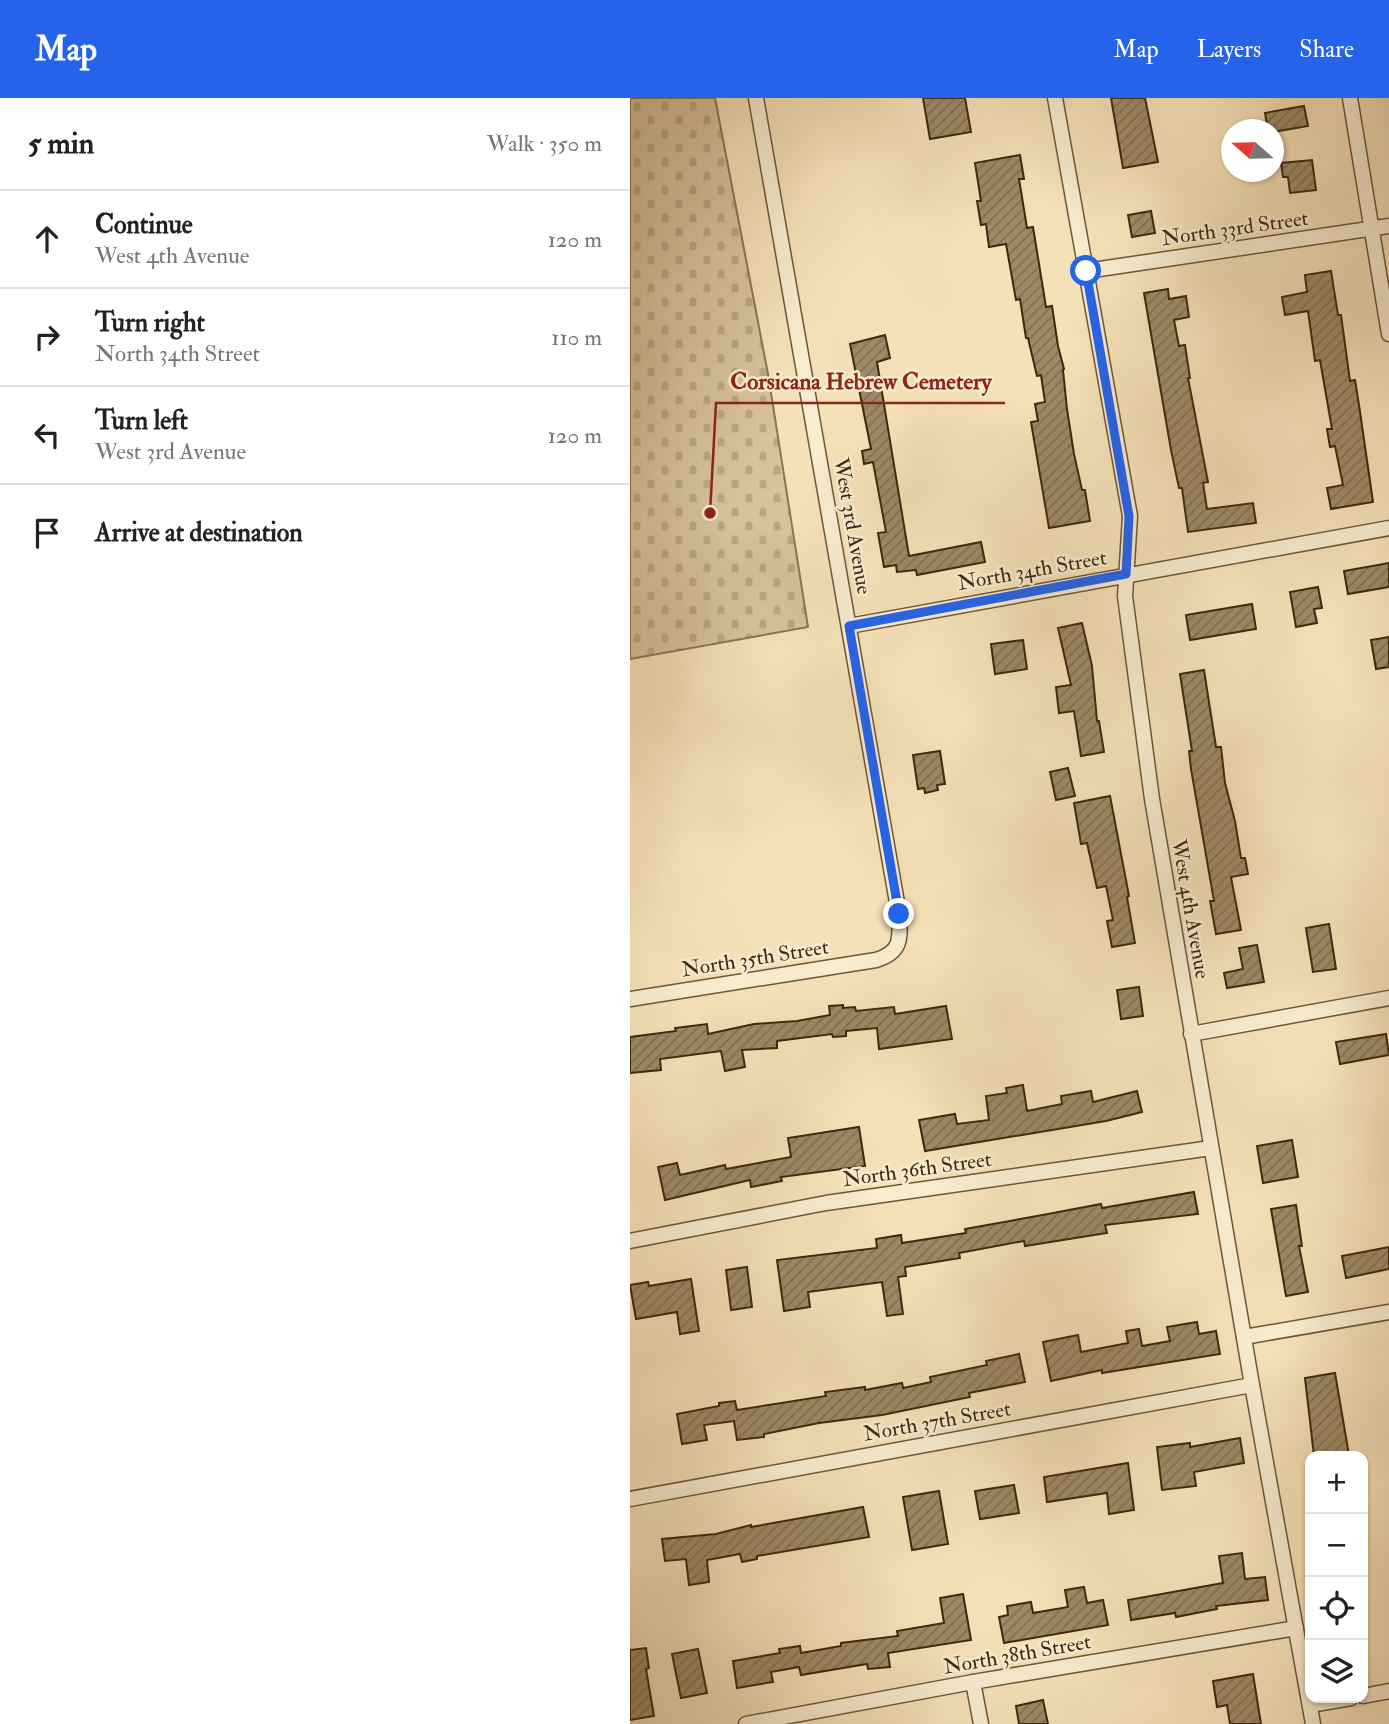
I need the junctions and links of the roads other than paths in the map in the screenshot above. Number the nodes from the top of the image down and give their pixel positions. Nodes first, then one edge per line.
1 (756, 98) edge
2 (1055, 98) edge
3 (1350, 98) edge
4 (1389, 226) edge
5 (1371, 229) junction
6 (1086, 271) junction
7 (1389, 334) edge
8 (1389, 528) edge
9 (1126, 574) junction
10 (849, 626) junction
11 (887, 957) joint
12 (1389, 998) edge
13 (630, 999) edge
14 (1191, 1034) junction
15 (1211, 1148) junction
16 (630, 1241) edge
17 (1389, 1312) edge
18 (1244, 1337) junction
19 (1252, 1385) junction
20 (630, 1499) edge
21 (1296, 1628) junction
22 (973, 1682) junction
23 (1389, 1691) edge
24 (1368, 1695) edge
25 (1322, 1703) edge
26 (1310, 1705) junction
27 (763, 1722) edge
28 (746, 1724) edge
29 (981, 1724) edge
30 (1314, 1724) edge

1 - 10 street, West 3rd Avenue
2 - 6 street, West 4th Avenue
3 - 5 street
4 - 5 street, North 33rd Street
5 - 6 street, North 33rd Street
5 - 7 street
6 - 9 street, West 4th Avenue
8 - 9 street, North 34th Street
9 - 10 street, North 34th Street
9 - 14 street, West 4th Avenue
10 - 11 street, West 3rd Avenue
11 - 13 street, North 35th Street
12 - 14 street
14 - 15 street, West 4th Avenue
15 - 16 street, North 36th Street
15 - 18 street, West 4th Avenue
17 - 18 street
18 - 19 street, West 4th Avenue
19 - 20 street, North 37th Street
19 - 21 street, West 4th Avenue
21 - 22 street, North 38th Street
21 - 26 street, West 4th Avenue
22 - 27 street, North 38th Street
22 - 29 street
23 - 24 street
25 - 26 street
26 - 30 street, West 4th Avenue
27 - 28 street, North 38th Street

